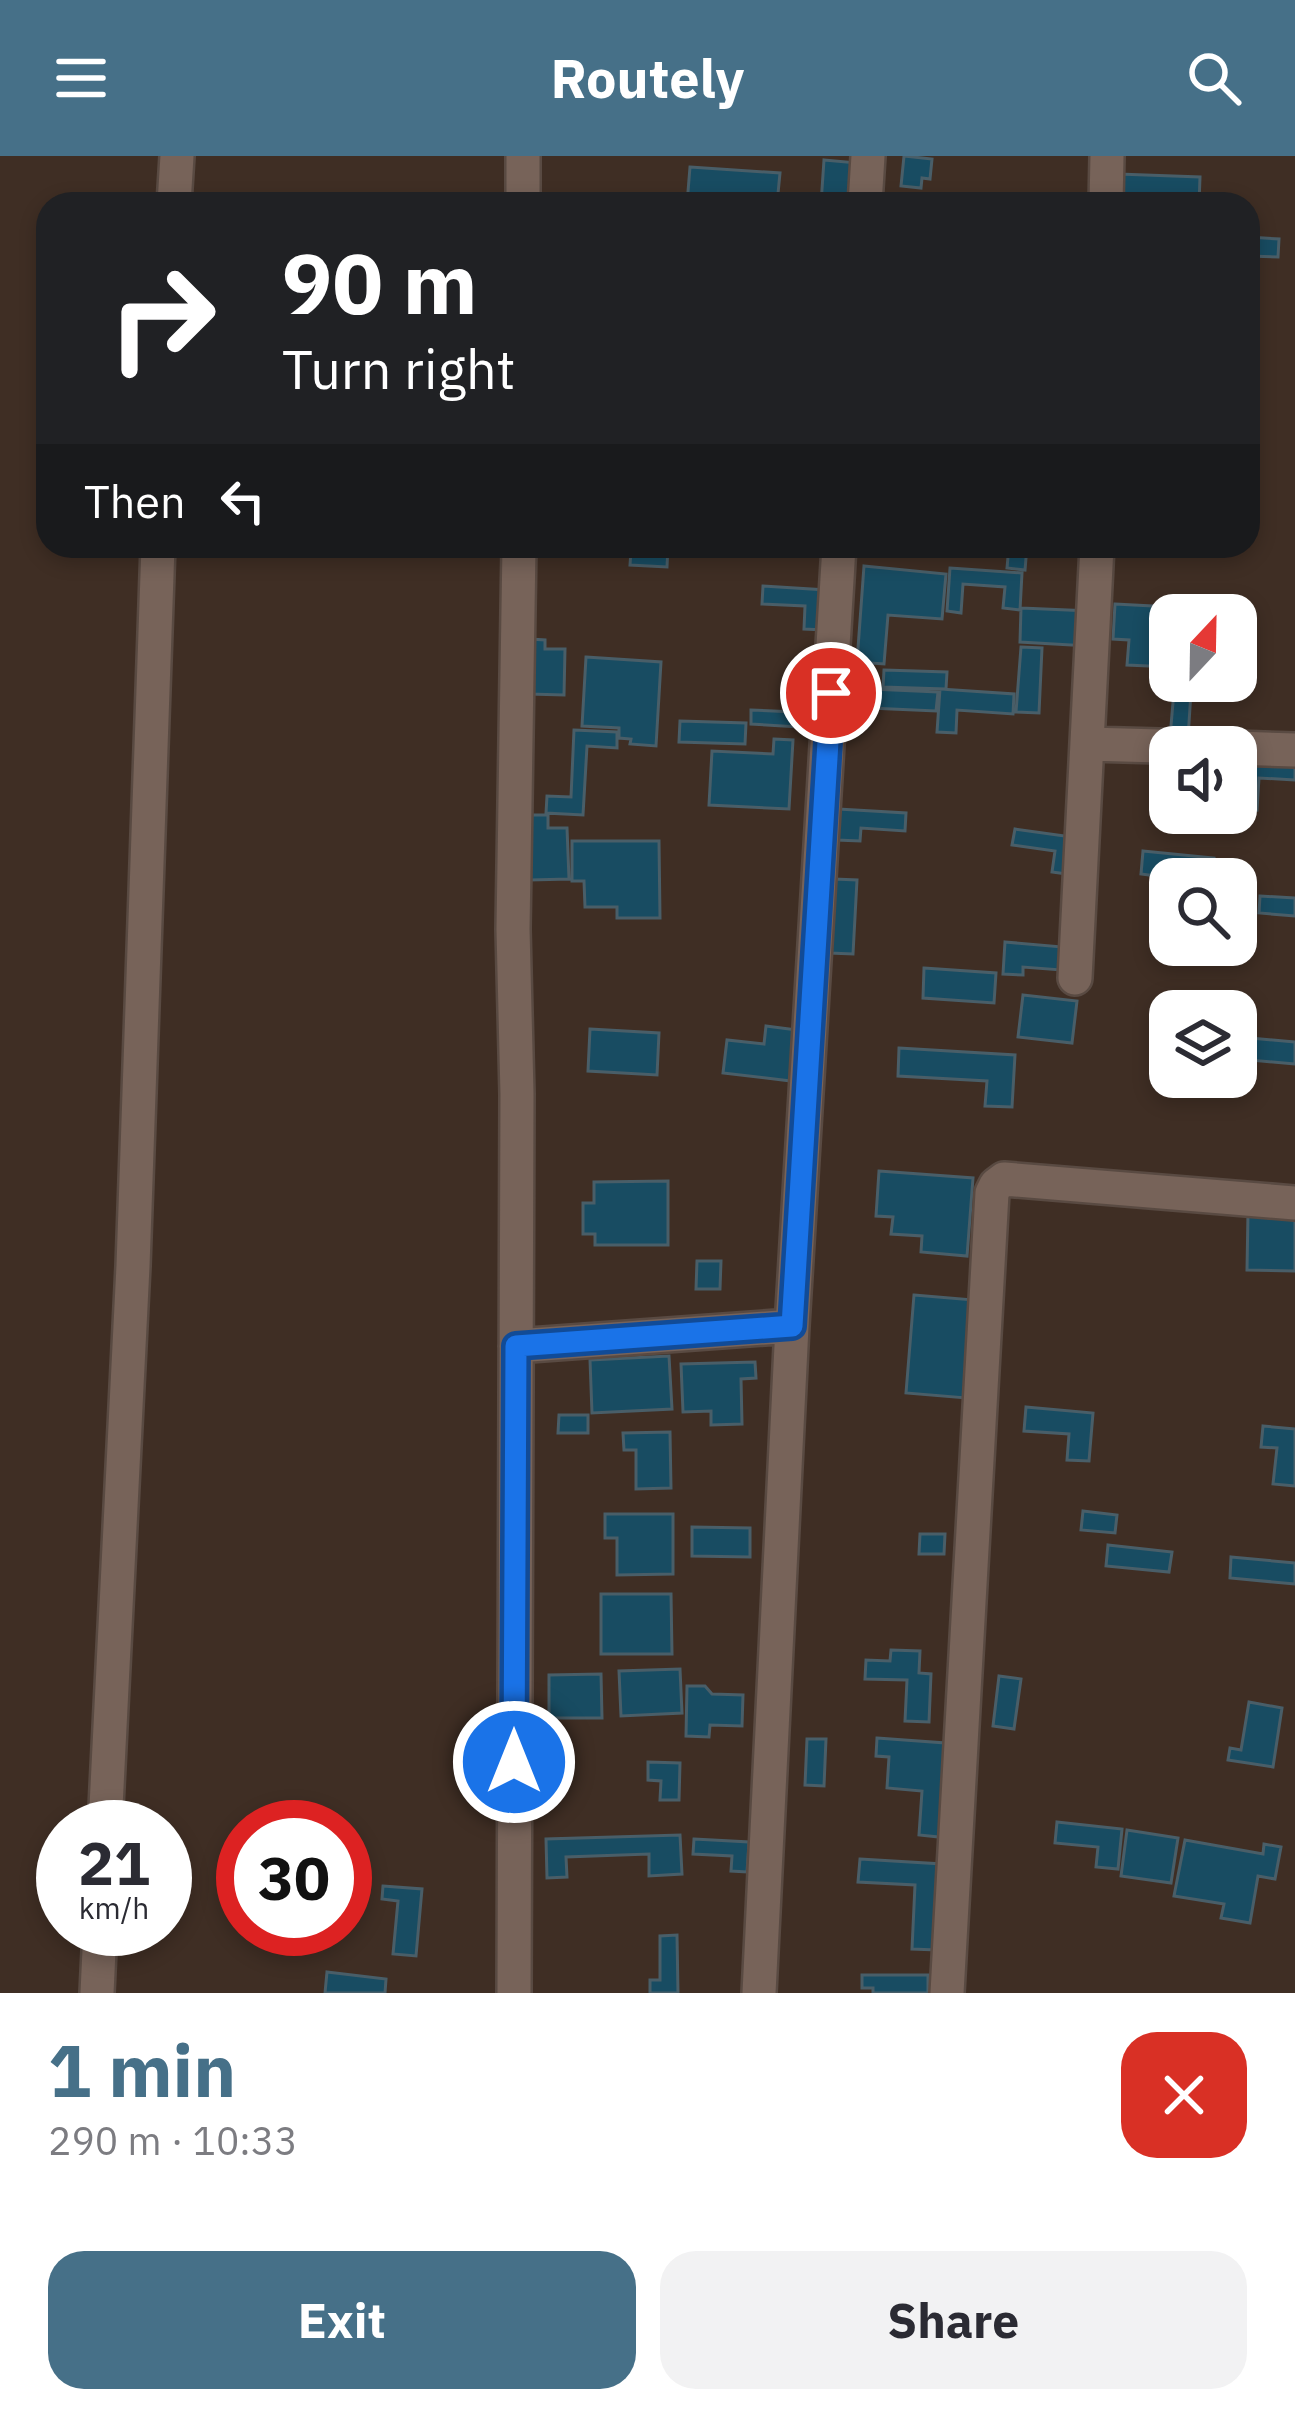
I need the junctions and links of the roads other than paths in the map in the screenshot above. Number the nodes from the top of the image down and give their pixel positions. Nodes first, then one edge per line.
1 (177, 156) edge
2 (523, 156) edge
3 (868, 156) edge
4 (1107, 156) edge
5 (176, 192) edge
6 (523, 192) edge
7 (866, 192) edge
8 (1106, 192) edge
9 (158, 558) edge
10 (519, 558) edge
11 (838, 558) edge
12 (1096, 558) edge
13 (1088, 744) junction
14 (1149, 746) edge
15 (1257, 749) edge
16 (1295, 750) edge
17 (1075, 978) dead end
18 (1295, 1203) edge
19 (792, 1326) junction
20 (516, 1346) junction
21 (106, 1800) edge
22 (99, 1956) edge
23 (97, 1993) edge
24 (514, 1993) edge
25 (759, 1993) edge
26 (947, 1993) edge

1 - 5 street
2 - 6 street
3 - 7 street
4 - 8 street
9 - 21 street
10 - 20 street
11 - 19 street
12 - 13 street
13 - 14 street
13 - 17 street
15 - 16 street
18 - 26 street
19 - 20 street
19 - 25 street
20 - 24 street
22 - 23 street

